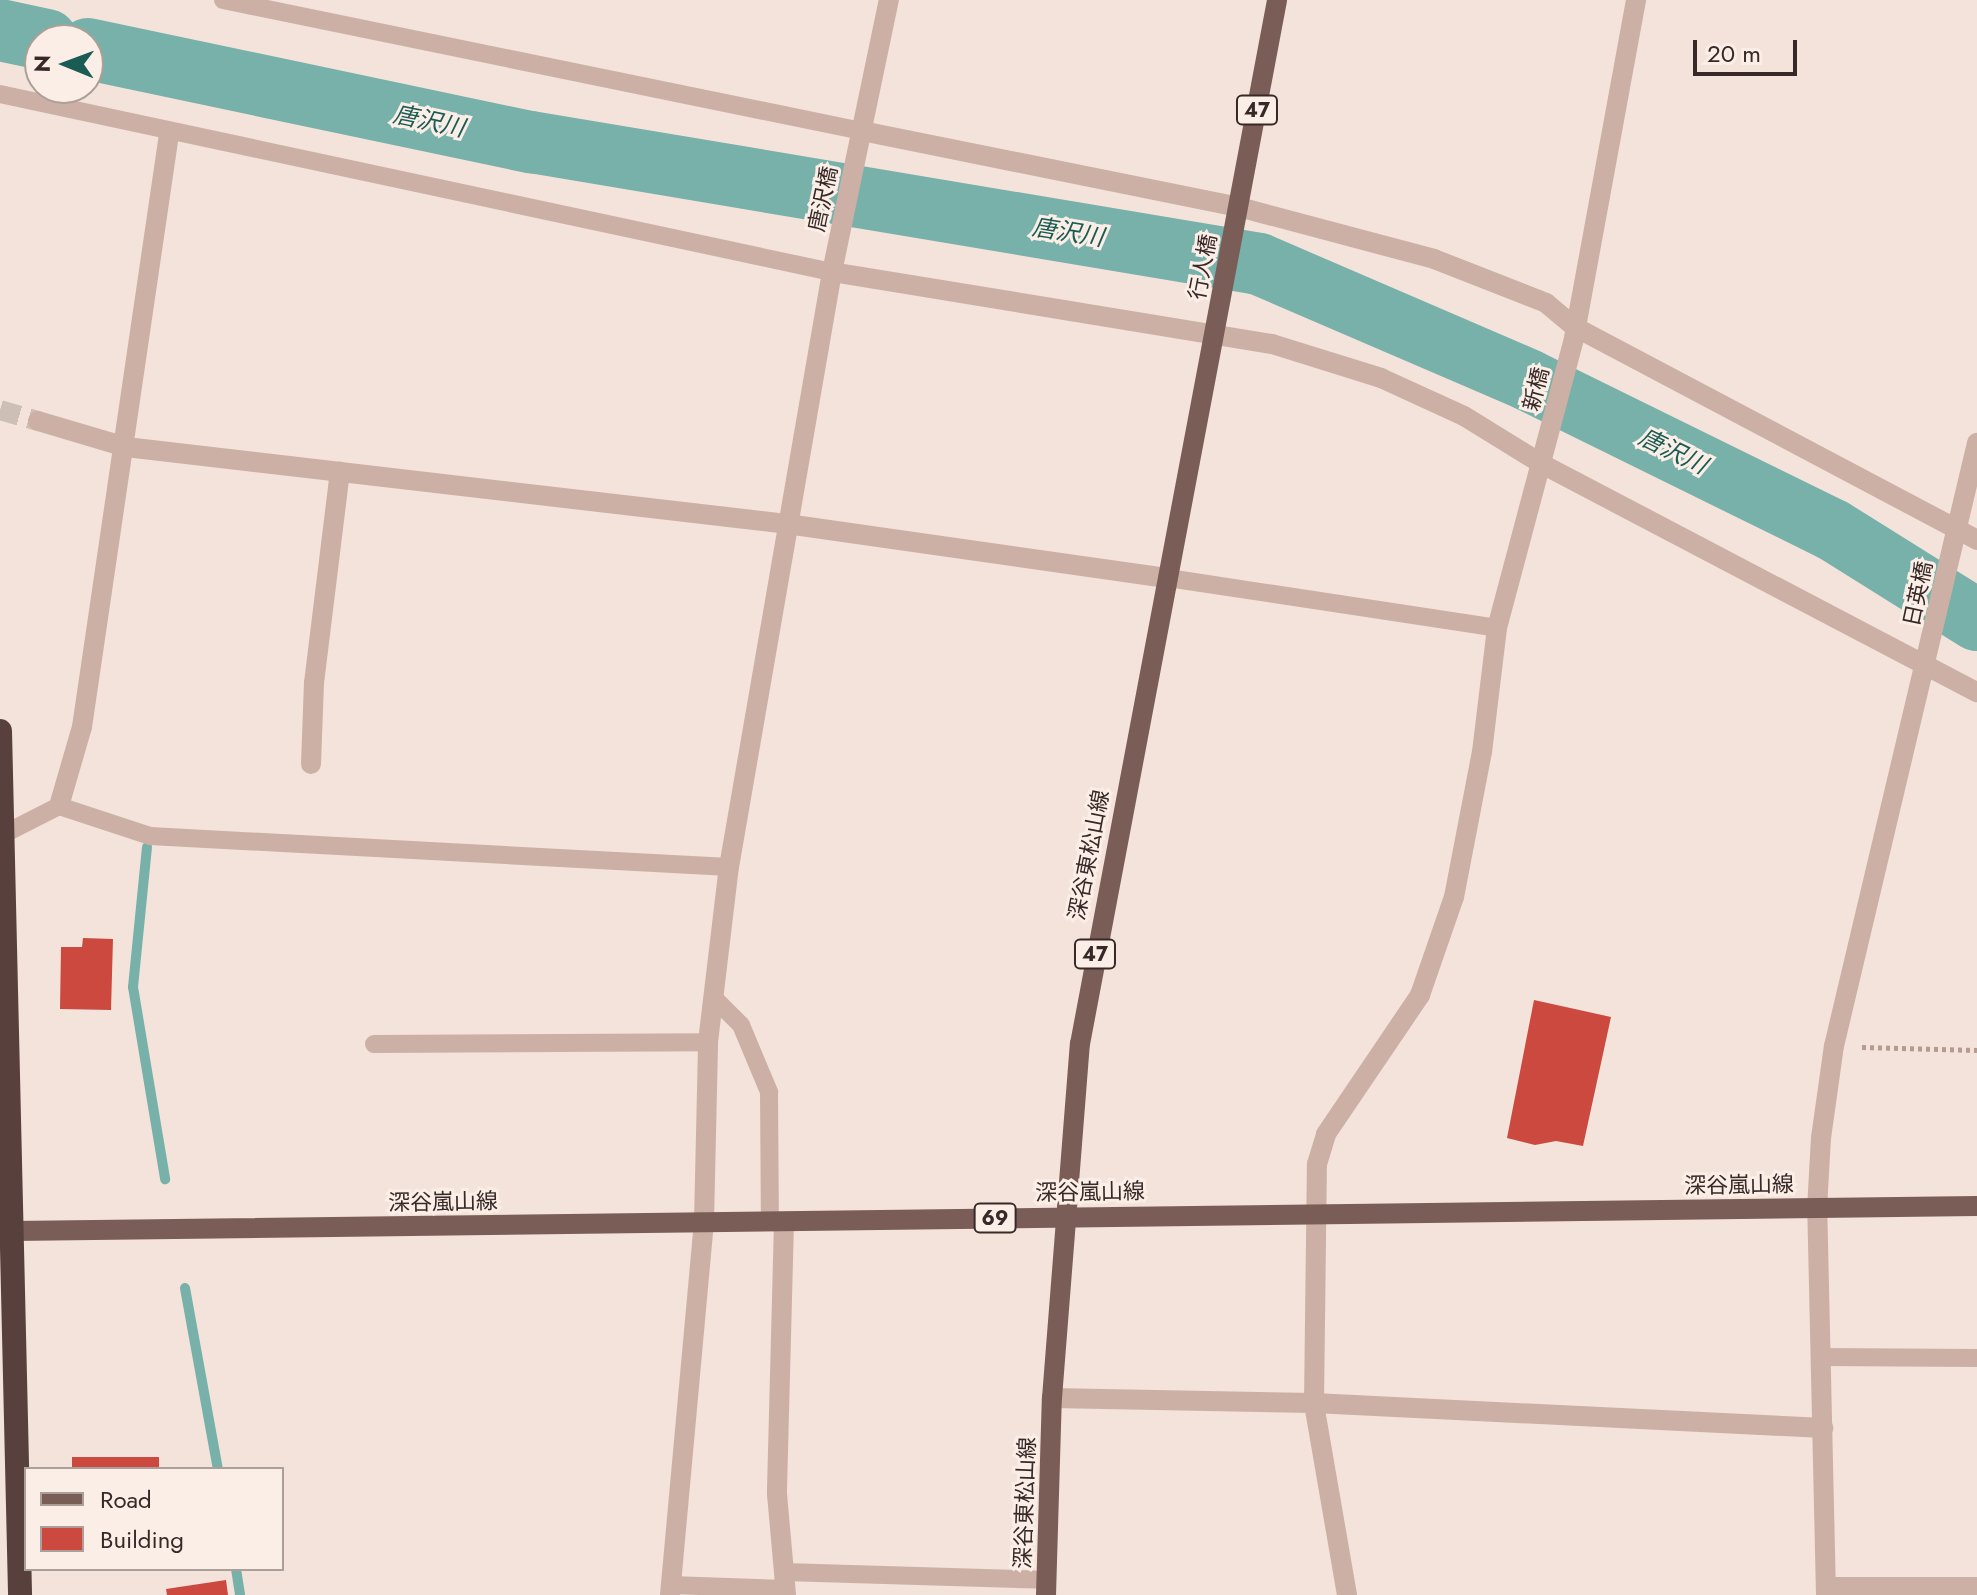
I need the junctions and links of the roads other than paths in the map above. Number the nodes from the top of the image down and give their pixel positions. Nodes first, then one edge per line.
1 (223, 0) edge
2 (889, 0) edge
3 (1277, 0) edge
4 (1636, 0) edge
5 (0, 94) edge
6 (169, 134) junction
7 (860, 140) junction
8 (1238, 214) junction
9 (834, 265) junction
10 (1216, 329) junction
11 (1574, 332) junction
12 (38, 421) tunnel mouth
13 (1977, 443) edge
14 (126, 447) junction
15 (1543, 458) junction
16 (340, 472) junction
17 (787, 524) junction
18 (1955, 537) junction
19 (1977, 540) edge
20 (1168, 578) junction
21 (1497, 628) junction
22 (1928, 660) junction
23 (1977, 692) edge
24 (0, 731) edge
25 (311, 764) dead end
26 (59, 806) junction
27 (2, 835) edge
28 (729, 867) junction
29 (714, 998) junction
30 (708, 1042) junction
31 (374, 1044) dead end
32 (1977, 1206) edge
33 (1817, 1209) junction
34 (1316, 1213) junction
35 (1065, 1217) junction
36 (704, 1222) junction
37 (777, 1222) junction
38 (13, 1231) junction
39 (1821, 1357) junction
40 (1977, 1358) edge
41 (1052, 1398) junction
42 (1314, 1403) junction
43 (1823, 1428) junction
44 (785, 1585) edge
45 (1977, 1587) edge
46 (1046, 1588) edge
47 (670, 1590) edge
48 (1826, 1591) edge
49 (20, 1595) edge
50 (1347, 1595) edge

1 - 7 lane
2 - 7 street, 唐沢橋
3 - 8 main road, 47
4 - 11 street, 新橋
5 - 6 lane
6 - 9 lane
6 - 14 street
7 - 8 street
7 - 9 street, 唐沢橋
8 - 10 main road, 行人橋 / 47
8 - 11 street
9 - 10 street
9 - 17 street, 唐沢橋
10 - 15 street
10 - 20 main road, 深谷東松山線 / 47
11 - 15 street, 新橋
11 - 18 street
12 - 14 street
13 - 18 street, 日英橋
14 - 16 street
14 - 26 street
15 - 21 street, 新橋
15 - 22 street
16 - 17 street
16 - 25 street
17 - 20 street
17 - 28 street, 唐沢橋
18 - 19 street
18 - 22 street, 日英橋
20 - 21 lane
20 - 35 main road, 深谷東松山線 / 47
21 - 34 street, 新橋
22 - 23 street
22 - 33 street, 日英橋
24 - 27 highway
26 - 27 lane
26 - 28 lane
27 - 38 highway
28 - 29 street, 唐沢橋
29 - 30 street, 唐沢橋
29 - 37 lane
30 - 31 lane
30 - 36 street, 唐沢橋
32 - 33 main road, 深谷嵐山線 / 69
33 - 34 main road, 深谷嵐山線 / 69
33 - 39 street, 日英橋
34 - 35 main road, 深谷嵐山線 / 69
34 - 42 street, 新橋
35 - 37 main road, 深谷嵐山線 / 69
35 - 41 main road, 深谷東松山線 / 47
36 - 37 main road, 深谷嵐山線 / 69
36 - 38 main road, 深谷嵐山線 / 69
36 - 47 street, 唐沢橋
37 - 44 street
38 - 49 highway
39 - 40 lane
39 - 43 street, 日英橋
41 - 42 street
41 - 46 main road, 深谷東松山線 / 47
42 - 43 street
42 - 50 street, 新橋
43 - 48 street, 日英橋
44 - 46 lane
44 - 47 lane
45 - 48 street

